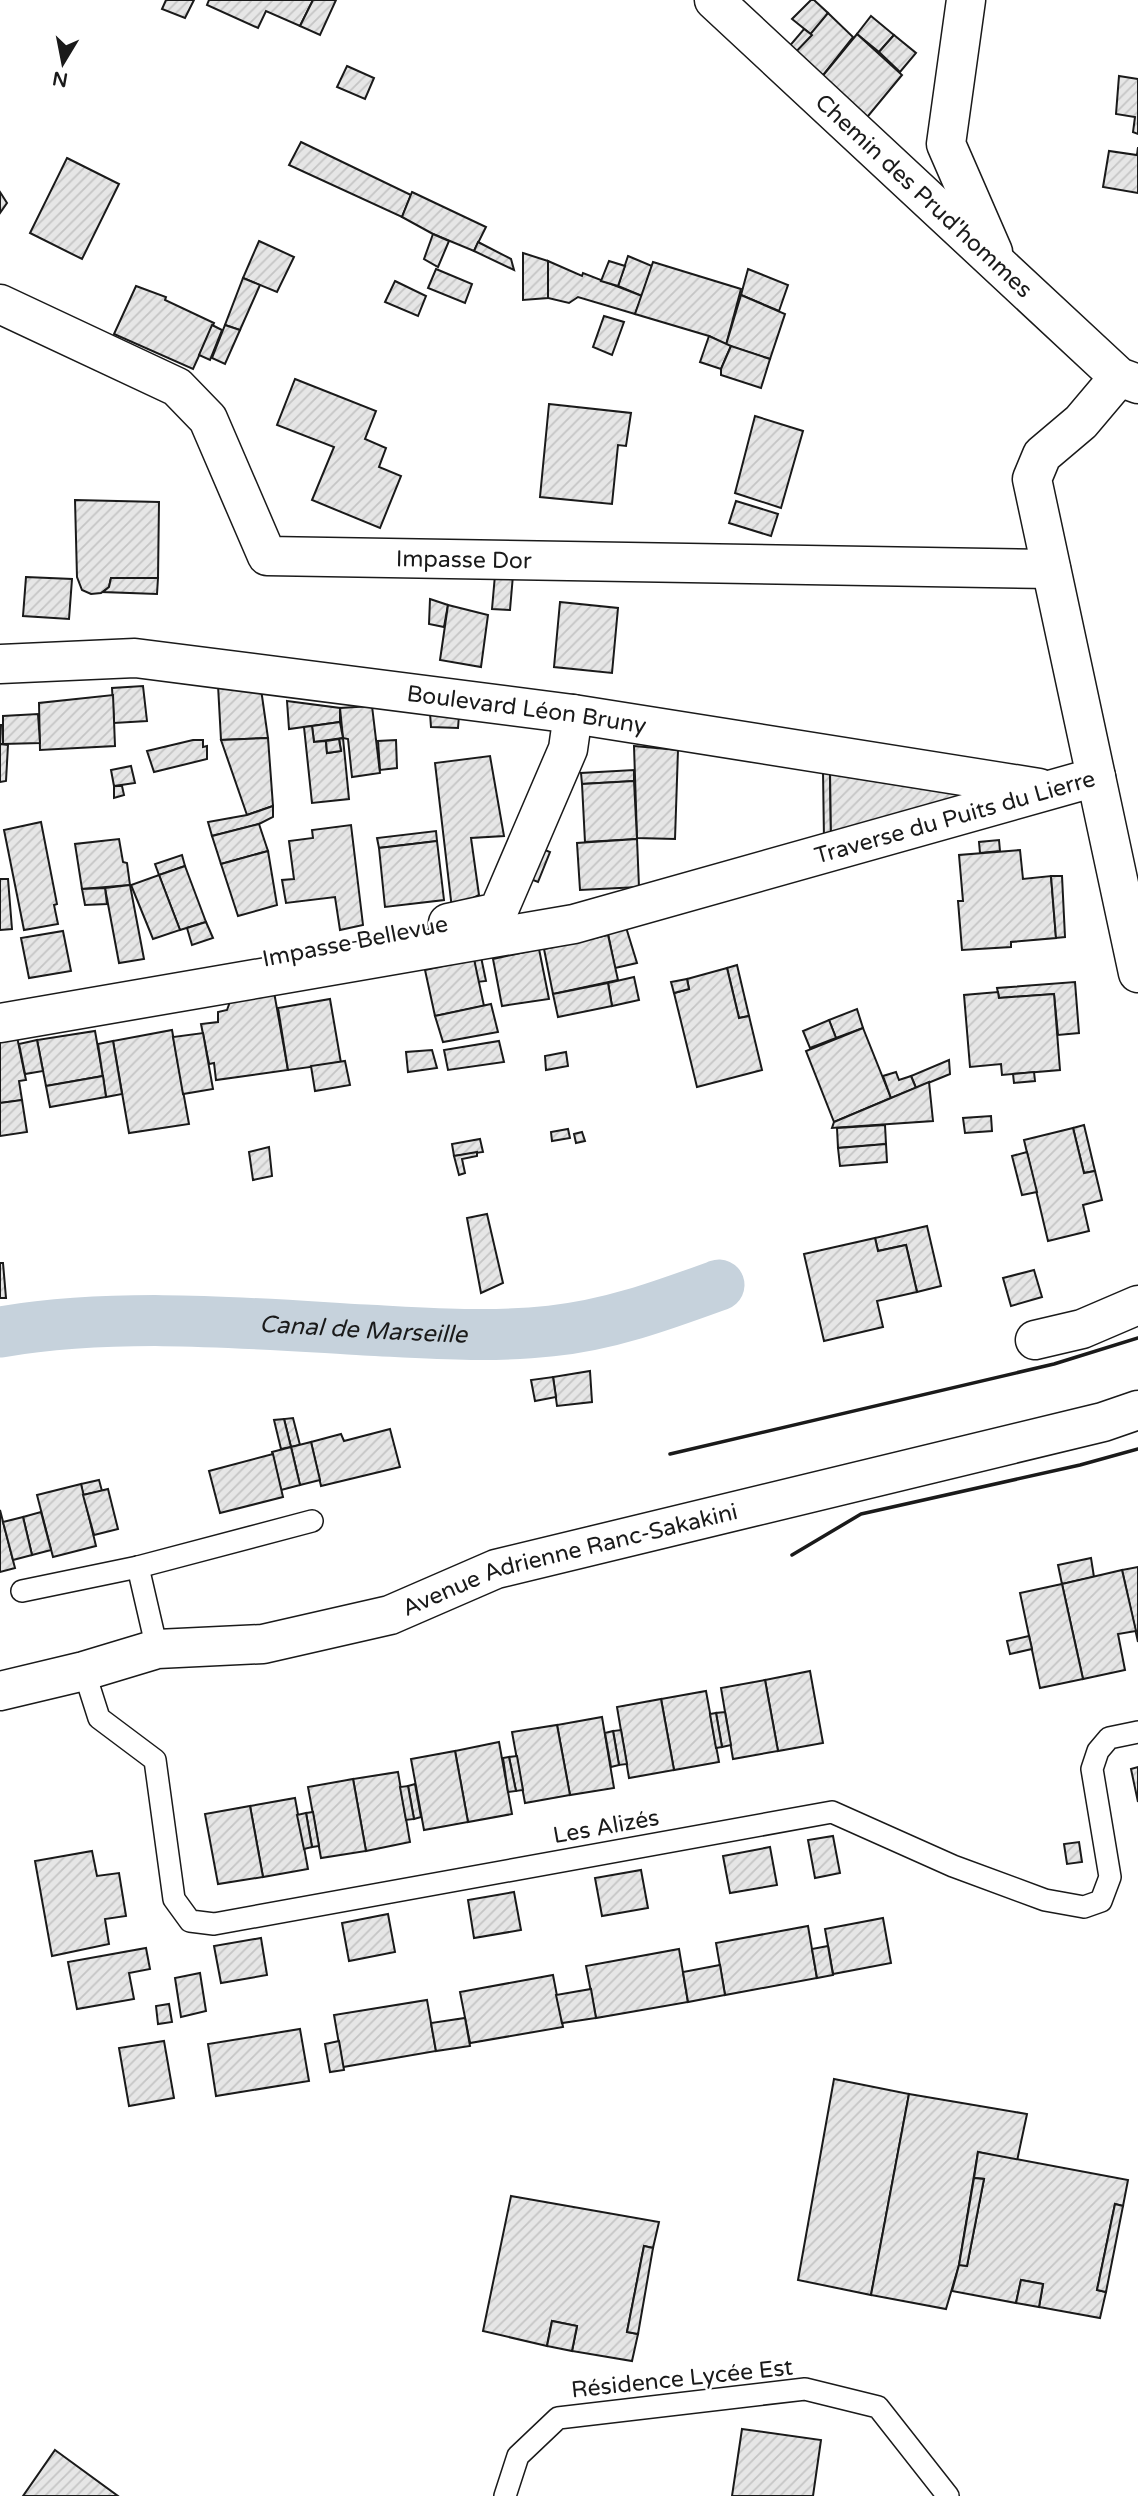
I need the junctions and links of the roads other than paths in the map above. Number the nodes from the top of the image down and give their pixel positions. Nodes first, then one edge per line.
1 (714, 0) edge
2 (966, 0) edge
3 (1000, 267) junction
4 (0, 304) edge
5 (1129, 381) edge
6 (1051, 569) junction
7 (0, 664) edge
8 (573, 714) junction
9 (1096, 777) junction
10 (1051, 790) junction
11 (1138, 973) edge
12 (0, 997) edge
13 (0, 1023) edge
14 (1138, 1306) edge
15 (1035, 1340) dead end
16 (1138, 1410) edge
17 (312, 1521) dead end
18 (138, 1567) junction
19 (22, 1591) dead end
20 (157, 1649) junction
21 (84, 1671) junction
22 (0, 1691) edge
23 (1138, 1732) edge
24 (505, 2496) edge
25 (948, 2496) edge

1 - 3 street, Chemin des Prud'hommes
2 - 3 street
3 - 5 street, Chemin des Prud'hommes
4 - 6 street, Impasse Dor
5 - 6 street, Traverse du Puits du Lierre
6 - 9 street, Traverse du Puits du Lierre
7 - 8 street, Boulevard Léon Bruny
8 - 10 street, Boulevard Léon Bruny
8 - 12 street, Impasse Bellevue
9 - 10 street, Traverse du Puits du Lierre
9 - 11 street
10 - 13 street, Traverse du Puits du Lierre
14 - 15 street
16 - 20 street, Avenue Adrienne Ranc-Sakakini
17 - 18 lane
18 - 19 lane
18 - 20 lane
20 - 21 street, Avenue Adrienne Ranc-Sakakini
21 - 22 street, Avenue Adrienne Ranc-Sakakini
21 - 23 lane, Les Alizés
24 - 25 lane, Résidence Lycée Est

